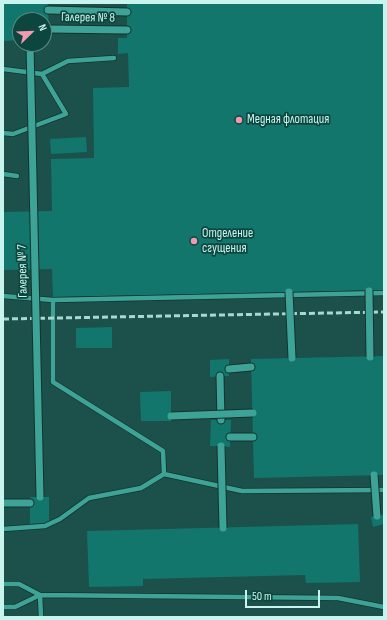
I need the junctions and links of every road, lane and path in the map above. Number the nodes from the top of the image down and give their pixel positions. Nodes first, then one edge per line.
1 (48, 10) dead end
2 (127, 12) dead end
3 (52, 30) edge
4 (127, 30) dead end
5 (30, 52) edge
6 (114, 58) dead end
7 (3, 69) edge
8 (42, 74) junction
9 (3, 133) edge
10 (3, 174) edge
11 (17, 176) dead end
12 (369, 291) dead end
13 (289, 292) dead end
14 (384, 293) edge
15 (3, 296) edge
16 (53, 300) junction
17 (370, 357) dead end
18 (292, 358) dead end
19 (252, 367) dead end
20 (229, 368) dead end
21 (220, 376) dead end
22 (253, 413) dead end
23 (171, 416) dead end
24 (221, 420) dead end
25 (253, 436) dead end
26 (230, 437) dead end
27 (221, 446) dead end
28 (164, 474) junction
29 (374, 475) dead end
30 (384, 490) edge
31 (40, 497) dead end
32 (3, 503) edge
33 (30, 503) dead end
34 (377, 516) dead end
35 (223, 528) dead end
36 (3, 529) edge
37 (3, 584) edge
38 (40, 595) junction
39 (3, 607) edge
40 (384, 607) edge
41 (41, 617) edge

1 - 2 street
3 - 4 street, Галерея № 8
5 - 31 street, Галерея № 7, bridge
6 - 8 lane
7 - 8 lane
8 - 9 lane
10 - 11 lane
12 - 17 street, bridge
13 - 18 street, bridge
14 - 16 lane
15 - 16 lane
16 - 28 lane
19 - 20 street
21 - 24 street
22 - 23 street, bridge
25 - 26 street
27 - 35 street, bridge
28 - 30 lane
28 - 36 lane
29 - 34 street, bridge
32 - 33 street
37 - 38 lane
38 - 39 lane
38 - 40 lane
38 - 41 lane

